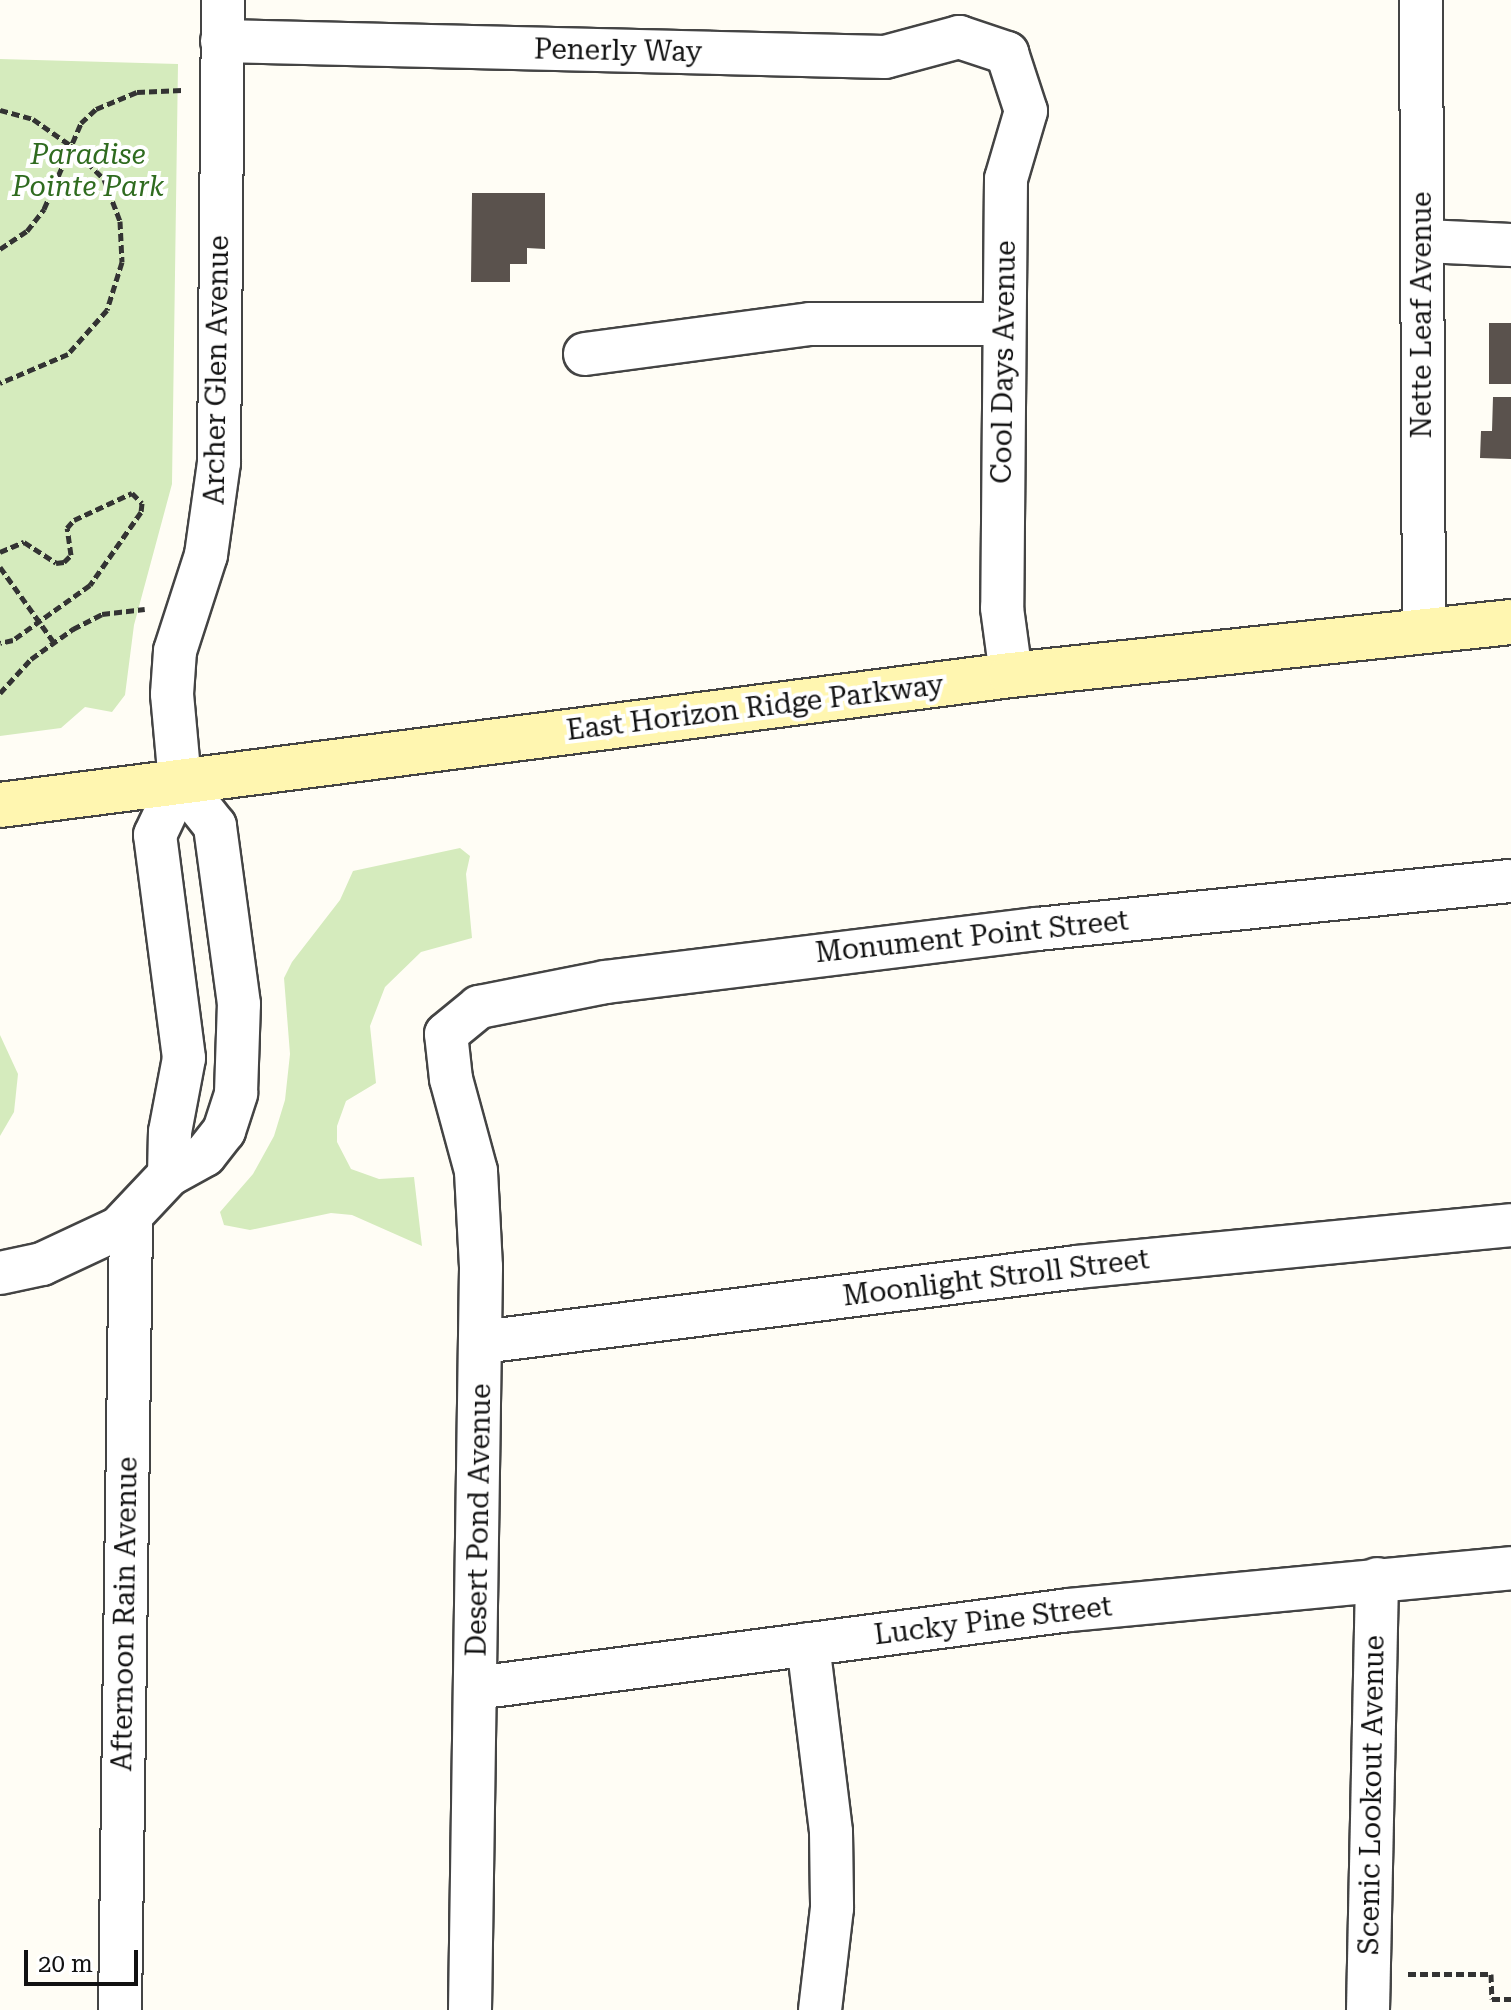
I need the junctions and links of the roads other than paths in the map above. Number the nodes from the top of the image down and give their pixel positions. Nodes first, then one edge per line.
1 (223, 0) edge
2 (1421, 0) edge
3 (222, 41) junction
4 (1007, 53) joint
5 (1424, 241) junction
6 (1511, 245) edge
7 (1004, 324) junction
8 (585, 354) dead end
9 (1511, 622) edge
10 (1424, 630) junction
11 (1011, 675) junction
12 (180, 782) junction
13 (0, 805) edge
14 (1511, 881) edge
15 (446, 1034) joint
16 (169, 1175) junction
17 (131, 1219) junction
18 (1511, 1225) edge
19 (0, 1273) edge
20 (482, 1342) junction
21 (1511, 1568) edge
22 (1377, 1579) junction
23 (808, 1644) junction
24 (476, 1688) junction
25 (120, 2010) edge
26 (470, 2010) edge
27 (820, 2010) edge
28 (1368, 2010) edge

1 - 3 street, Archer Glen Avenue
2 - 5 street, Nette Leaf Avenue
3 - 4 street, Penerly Way
3 - 12 street, Archer Glen Avenue
4 - 7 street, Cool Days Avenue
5 - 6 street
5 - 10 street, Nette Leaf Avenue
7 - 8 street
7 - 11 street, Cool Days Avenue
9 - 10 street, East Horizon Ridge Parkway
10 - 11 street, East Horizon Ridge Parkway
11 - 12 street, East Horizon Ridge Parkway
12 - 13 street, East Horizon Ridge Parkway
12 - 16 street
12 - 16 street
14 - 15 street, Monument Point Street
15 - 20 street, Desert Pond Avenue
16 - 17 street
17 - 19 street
17 - 25 street, Afternoon Rain Avenue
18 - 20 street, Moonlight Stroll Street
20 - 24 street, Desert Pond Avenue
21 - 22 street, Lucky Pine Street
22 - 23 street, Lucky Pine Street
22 - 28 street, Scenic Lookout Avenue
23 - 24 street, Lucky Pine Street
23 - 27 street
24 - 26 street, Desert Pond Avenue

